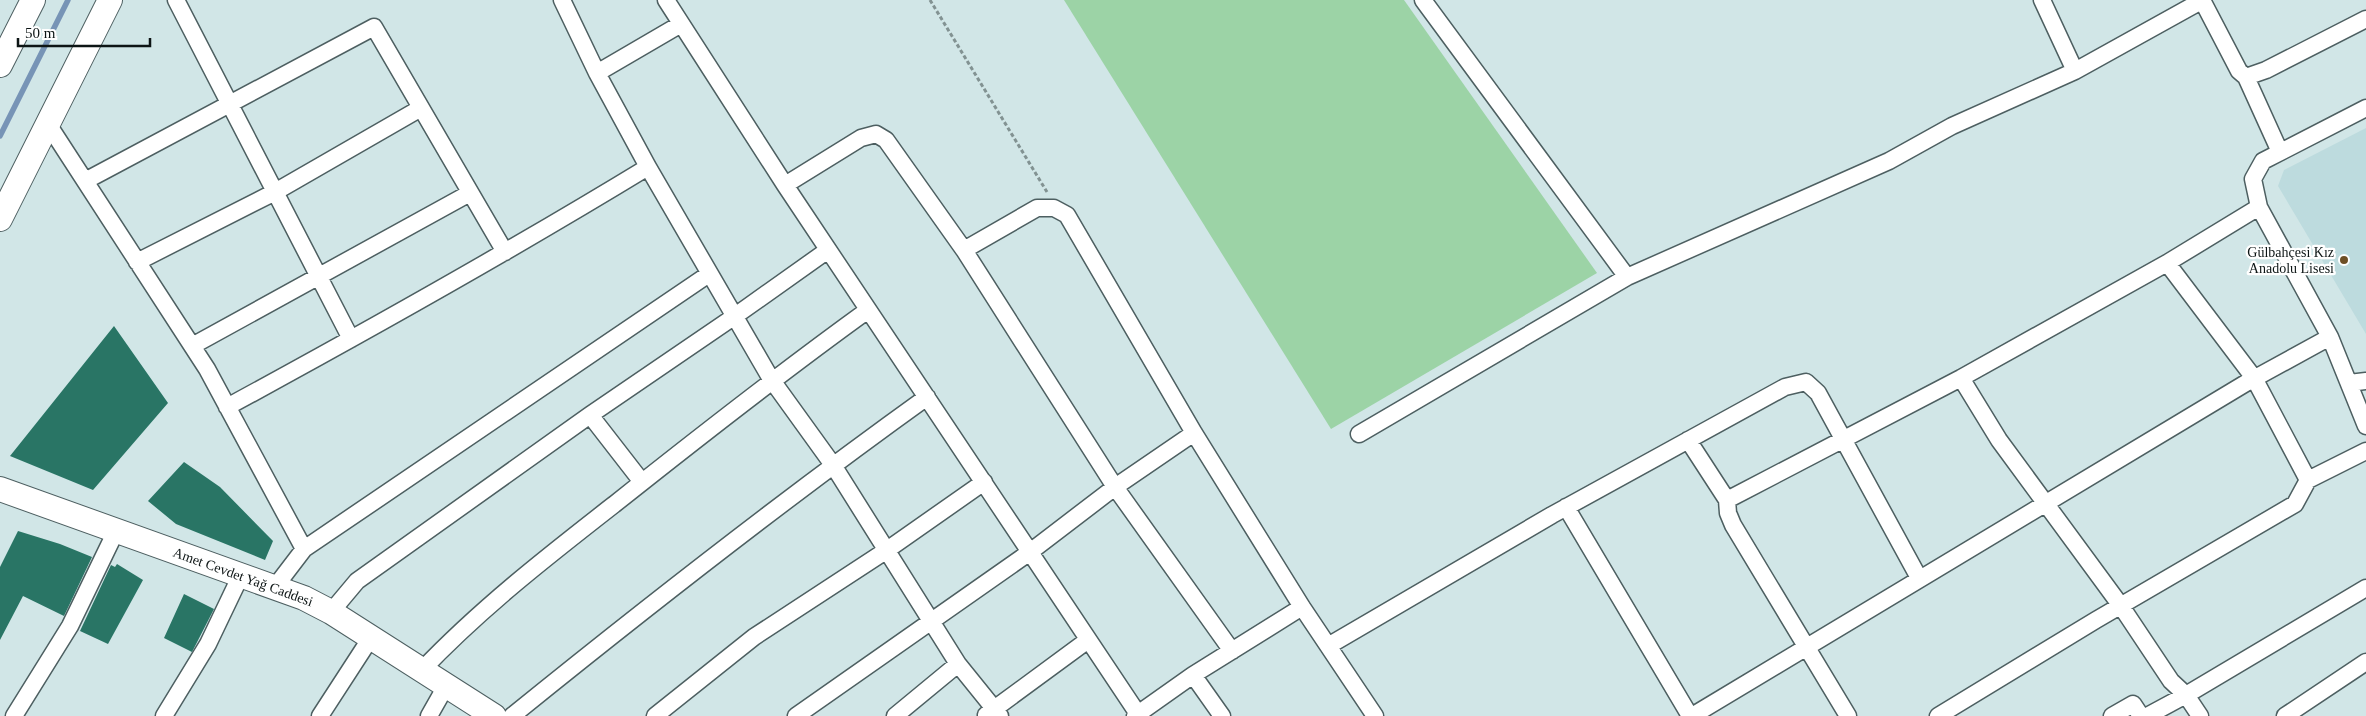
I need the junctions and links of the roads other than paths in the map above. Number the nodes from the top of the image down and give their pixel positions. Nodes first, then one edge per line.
1 (33, 0) edge
2 (110, 0) edge
3 (176, 0) edge
4 (562, 0) edge
5 (666, 0) edge
6 (1423, 0) edge
7 (2042, 0) edge
8 (2203, 0) edge
9 (2366, 19) edge
10 (681, 24) junction
11 (2, 57) edge
12 (2075, 71) junction
13 (597, 73) junction
14 (2246, 78) junction
15 (230, 104) junction
16 (421, 108) junction
17 (2366, 108) edge
18 (48, 124) junction
19 (2280, 152) junction
20 (648, 167) junction
21 (85, 181) junction
22 (785, 185) junction
23 (275, 192) junction
24 (470, 193) junction
25 (2259, 208) junction
26 (0, 219) edge
27 (828, 250) junction
28 (964, 250) junction
29 (505, 252) junction
30 (137, 262) junction
31 (2167, 263) junction
32 (709, 274) junction
33 (318, 276) junction
34 (1627, 277) junction
35 (868, 310) junction
36 (735, 316) junction
37 (2330, 337) junction
38 (351, 339) junction
39 (192, 346) junction
40 (1960, 378) junction
41 (2254, 378) junction
42 (771, 379) junction
43 (2366, 381) edge
44 (2349, 383) junction
45 (927, 397) junction
46 (227, 407) junction
47 (590, 414) junction
48 (2366, 426) edge
49 (1194, 433) junction
50 (1359, 434) dead end
51 (1843, 439) junction
52 (1688, 440) junction
53 (2366, 451) edge
54 (833, 465) junction
55 (2308, 480) junction
56 (642, 482) junction
57 (984, 482) junction
58 (1115, 487) junction
59 (0, 490) edge
60 (1726, 500) junction
61 (2046, 502) junction
62 (1566, 507) junction
63 (116, 531) junction
64 (304, 549) junction
65 (887, 550) junction
66 (1030, 552) junction
67 (241, 575) junction
68 (1919, 578) junction
69 (275, 587) junction
70 (2366, 588) edge
71 (2121, 606) junction
72 (1302, 607) junction
73 (331, 612) junction
74 (932, 621) junction
75 (370, 639) junction
76 (1088, 640) junction
77 (1328, 646) junction
78 (1808, 646) junction
79 (1232, 651) junction
80 (2366, 662) edge
81 (958, 664) junction
82 (422, 671) junction
83 (1194, 675) junction
84 (446, 686) junction
85 (2186, 695) junction
86 (993, 714) edge
87 (1137, 715) edge
88 (14, 716) edge
89 (164, 716) edge
90 (320, 716) edge
91 (430, 716) edge
92 (494, 716) edge
93 (512, 716) edge
94 (655, 716) edge
95 (796, 716) edge
96 (895, 716) edge
97 (1222, 716) edge
98 (1375, 716) edge
99 (1691, 716) edge
100 (1848, 716) edge
101 (1938, 716) edge
102 (2112, 716) edge
103 (2141, 716) edge
104 (2147, 716) edge
105 (2200, 716) edge
106 (2285, 716) edge

1 - 11 street
2 - 18 street
3 - 15 street
4 - 13 street
5 - 10 street
6 - 34 street
7 - 12 street
8 - 12 street
8 - 14 street
9 - 14 street
10 - 13 street
10 - 22 street
12 - 34 street
13 - 20 street
14 - 19 street
15 - 16 street
15 - 21 street
15 - 23 street
16 - 23 street
16 - 24 street
17 - 19 street
18 - 21 street
18 - 26 street
19 - 25 street
20 - 29 street
20 - 32 street
21 - 30 street
22 - 27 street
22 - 28 street
23 - 30 street
23 - 33 street
24 - 29 street
24 - 33 street
25 - 31 street
25 - 37 street
27 - 35 street
27 - 36 street
28 - 49 street
28 - 58 street
29 - 38 street
30 - 39 street
31 - 40 street
31 - 41 street
32 - 36 street
32 - 64 street
33 - 38 street
33 - 39 street
34 - 50 street
35 - 42 street
35 - 45 street
36 - 42 street
36 - 47 street
37 - 41 street
37 - 44 street
38 - 46 street
39 - 46 street
40 - 51 street
40 - 61 street
41 - 55 street
41 - 61 street
42 - 54 street
42 - 56 street
43 - 44 street
44 - 48 street
45 - 54 street
45 - 57 street
46 - 64 street
47 - 56 street
47 - 73 street
49 - 58 street
49 - 72 street
51 - 52 street
51 - 60 street
51 - 68 street
52 - 60 street
52 - 62 street
53 - 55 street
54 - 65 street
54 - 93 street
55 - 71 street
56 - 82 street
57 - 65 street
57 - 66 street
58 - 66 street
58 - 79 street
59 - 63 street, Amet Cevdet Yağ Caddesi
60 - 78 street
61 - 68 street
61 - 71 street
62 - 77 street
62 - 99 street
63 - 67 street, Amet Cevdet Yağ Caddesi
63 - 88 street
64 - 69 street
65 - 74 street
65 - 94 street
66 - 74 street
66 - 76 street
67 - 69 street, Amet Cevdet Yağ Caddesi
67 - 89 street
68 - 78 street
69 - 73 street, Amet Cevdet Yağ Caddesi
70 - 85 street
71 - 85 street
71 - 101 street
72 - 77 street
72 - 79 street
73 - 75 street, Amet Cevdet Yağ Caddesi
74 - 81 street
74 - 95 street
75 - 82 street, Amet Cevdet Yağ Caddesi
75 - 90 street
76 - 86 street
76 - 87 street
77 - 98 street
78 - 99 street
78 - 100 street
79 - 83 street
80 - 106 street
81 - 86 street
81 - 96 street
82 - 84 street, Amet Cevdet Yağ Caddesi
83 - 87 street
83 - 97 street
84 - 91 street
84 - 92 street, Amet Cevdet Yağ Caddesi
85 - 104 street
85 - 105 street
102 - 103 street

